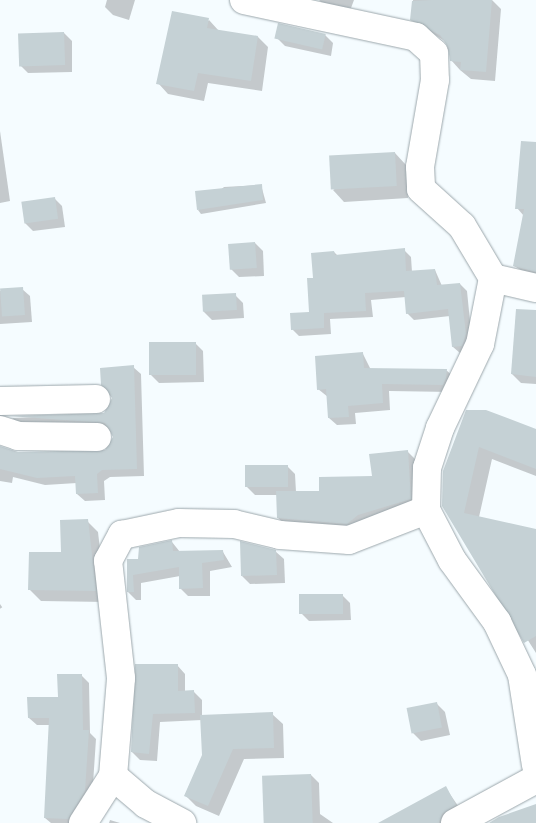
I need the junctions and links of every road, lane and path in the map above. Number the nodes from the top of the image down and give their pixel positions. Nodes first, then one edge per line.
1 (244, 0) edge
2 (493, 278) junction
3 (536, 288) edge
4 (96, 399) dead end
5 (0, 401) edge
6 (0, 430) edge
7 (97, 437) dead end
8 (426, 510) junction
9 (536, 765) edge
10 (113, 776) junction
11 (536, 779) edge
12 (83, 823) edge
13 (182, 823) edge
14 (455, 823) edge

1 - 2 street
2 - 3 street
2 - 8 street
4 - 5 street
6 - 7 street
8 - 9 street
8 - 10 street
10 - 12 street
10 - 13 street
11 - 14 street

